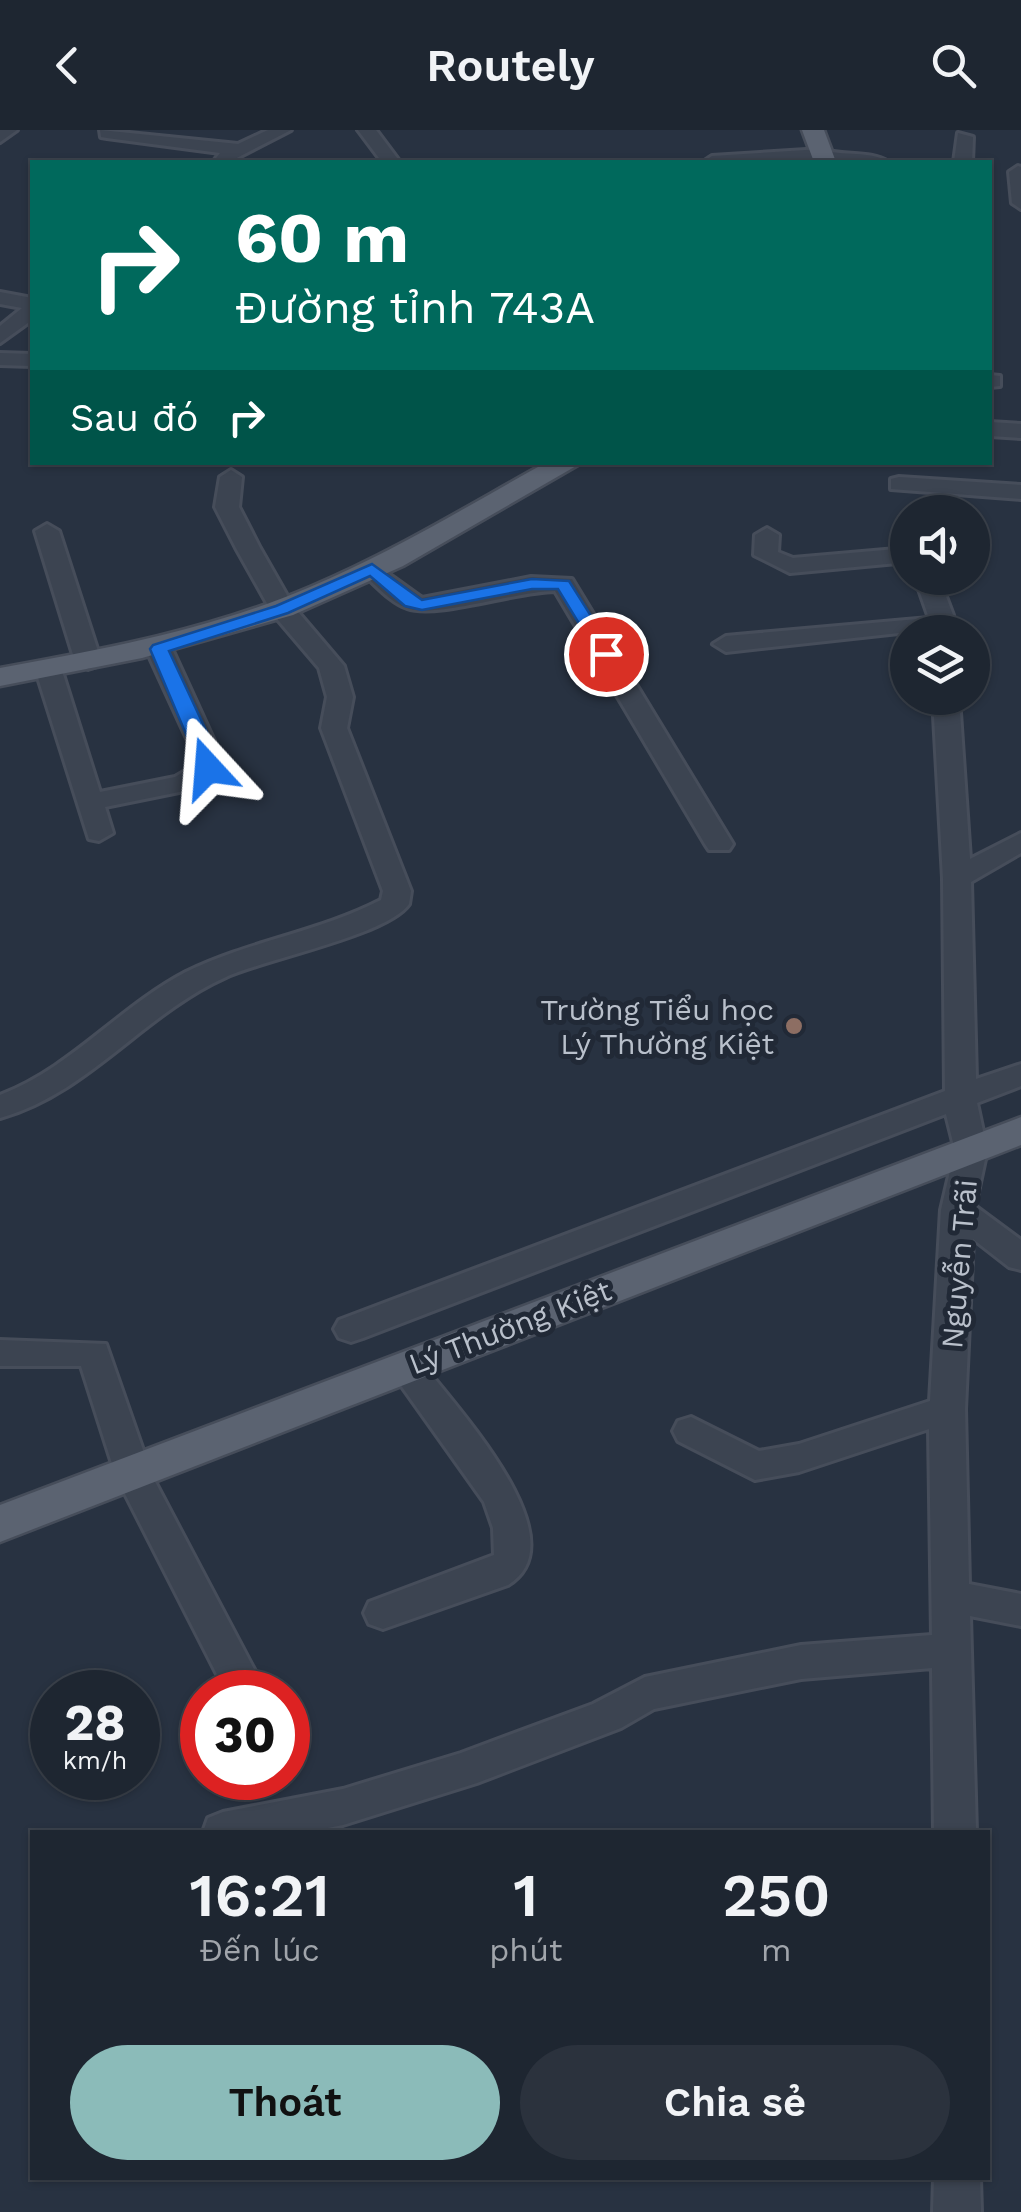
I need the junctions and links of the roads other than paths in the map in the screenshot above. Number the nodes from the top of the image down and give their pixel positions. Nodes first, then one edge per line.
1 (8, 130) edge
2 (282, 130) edge
3 (367, 130) edge
4 (813, 130) edge
5 (107, 133) dead end
6 (0, 136) edge
7 (964, 137) dead end
8 (240, 150) junction
9 (824, 158) edge
10 (220, 160) edge
11 (390, 160) edge
12 (768, 160) edge
13 (851, 160) edge
14 (963, 160) edge
15 (1014, 172) edge
16 (1021, 203) edge
17 (0, 298) edge
18 (30, 306) edge
19 (30, 309) edge
20 (0, 337) edge
21 (0, 359) edge
22 (30, 360) edge
23 (992, 428) edge
24 (1021, 431) edge
25 (550, 467) edge
26 (897, 473) edge
27 (231, 478) dead end
28 (1021, 492) edge
29 (48, 531) dead end
30 (767, 535) dead end
31 (890, 557) edge
32 (372, 569) junction
33 (282, 609) junction
34 (890, 632) edge
35 (726, 644) dead end
36 (159, 649) junction
37 (88, 662) junction
38 (48, 668) junction
39 (0, 677) edge
40 (947, 715) edge
41 (91, 802) junction
42 (100, 833) dead end
43 (1021, 841) edge
44 (719, 844) dead end
45 (957, 878) junction
46 (1021, 1074) edge
47 (961, 1097) junction
48 (0, 1107) edge
49 (1021, 1130) edge
50 (972, 1150) junction
51 (958, 1210) junction
52 (1021, 1258) edge
53 (350, 1329) dead end
54 (0, 1354) edge
55 (406, 1367) junction
56 (947, 1409) junction
57 (691, 1431) dead end
58 (134, 1476) junction
59 (0, 1524) edge
60 (952, 1596) junction
61 (1021, 1610) edge
62 (383, 1613) dead end
63 (954, 1650) junction
64 (235, 1670) edge
65 (228, 1830) edge
66 (955, 1830) edge
67 (957, 2180) edge
68 (958, 2212) edge

1 - 6 street
2 - 8 street
3 - 11 street
4 - 9 main road
5 - 8 street
7 - 14 street
8 - 10 street
9 - 12 street
9 - 13 street
15 - 16 street
17 - 18 street
19 - 20 street
21 - 22 street
23 - 24 street
25 - 32 main road
26 - 28 street
27 - 33 street
29 - 37 street
30 - 31 street
32 - 33 main road
32 - 44 street
33 - 36 main road
33 - 48 street
34 - 35 street
36 - 37 main road
36 - 41 street
37 - 38 main road
38 - 39 main road
38 - 41 street
40 - 45 street, Nguyễn Trãi
41 - 42 street
43 - 45 street
45 - 47 street, Nguyễn Trãi
46 - 47 street
47 - 50 street, Nguyễn Trãi
47 - 53 street
49 - 50 main road, Lý Thường Kiệt
50 - 51 street, Nguyễn Trãi
50 - 55 main road, Lý Thường Kiệt
51 - 52 street
51 - 56 street, Nguyễn Trãi
54 - 58 street
55 - 58 main road, Lý Thường Kiệt
55 - 62 street
56 - 57 street
56 - 60 street, Nguyễn Trãi
58 - 59 main road, Lý Thường Kiệt
58 - 64 street
60 - 61 street
60 - 63 street, Nguyễn Trãi
63 - 65 street
63 - 66 street, Nguyễn Trãi
67 - 68 street

